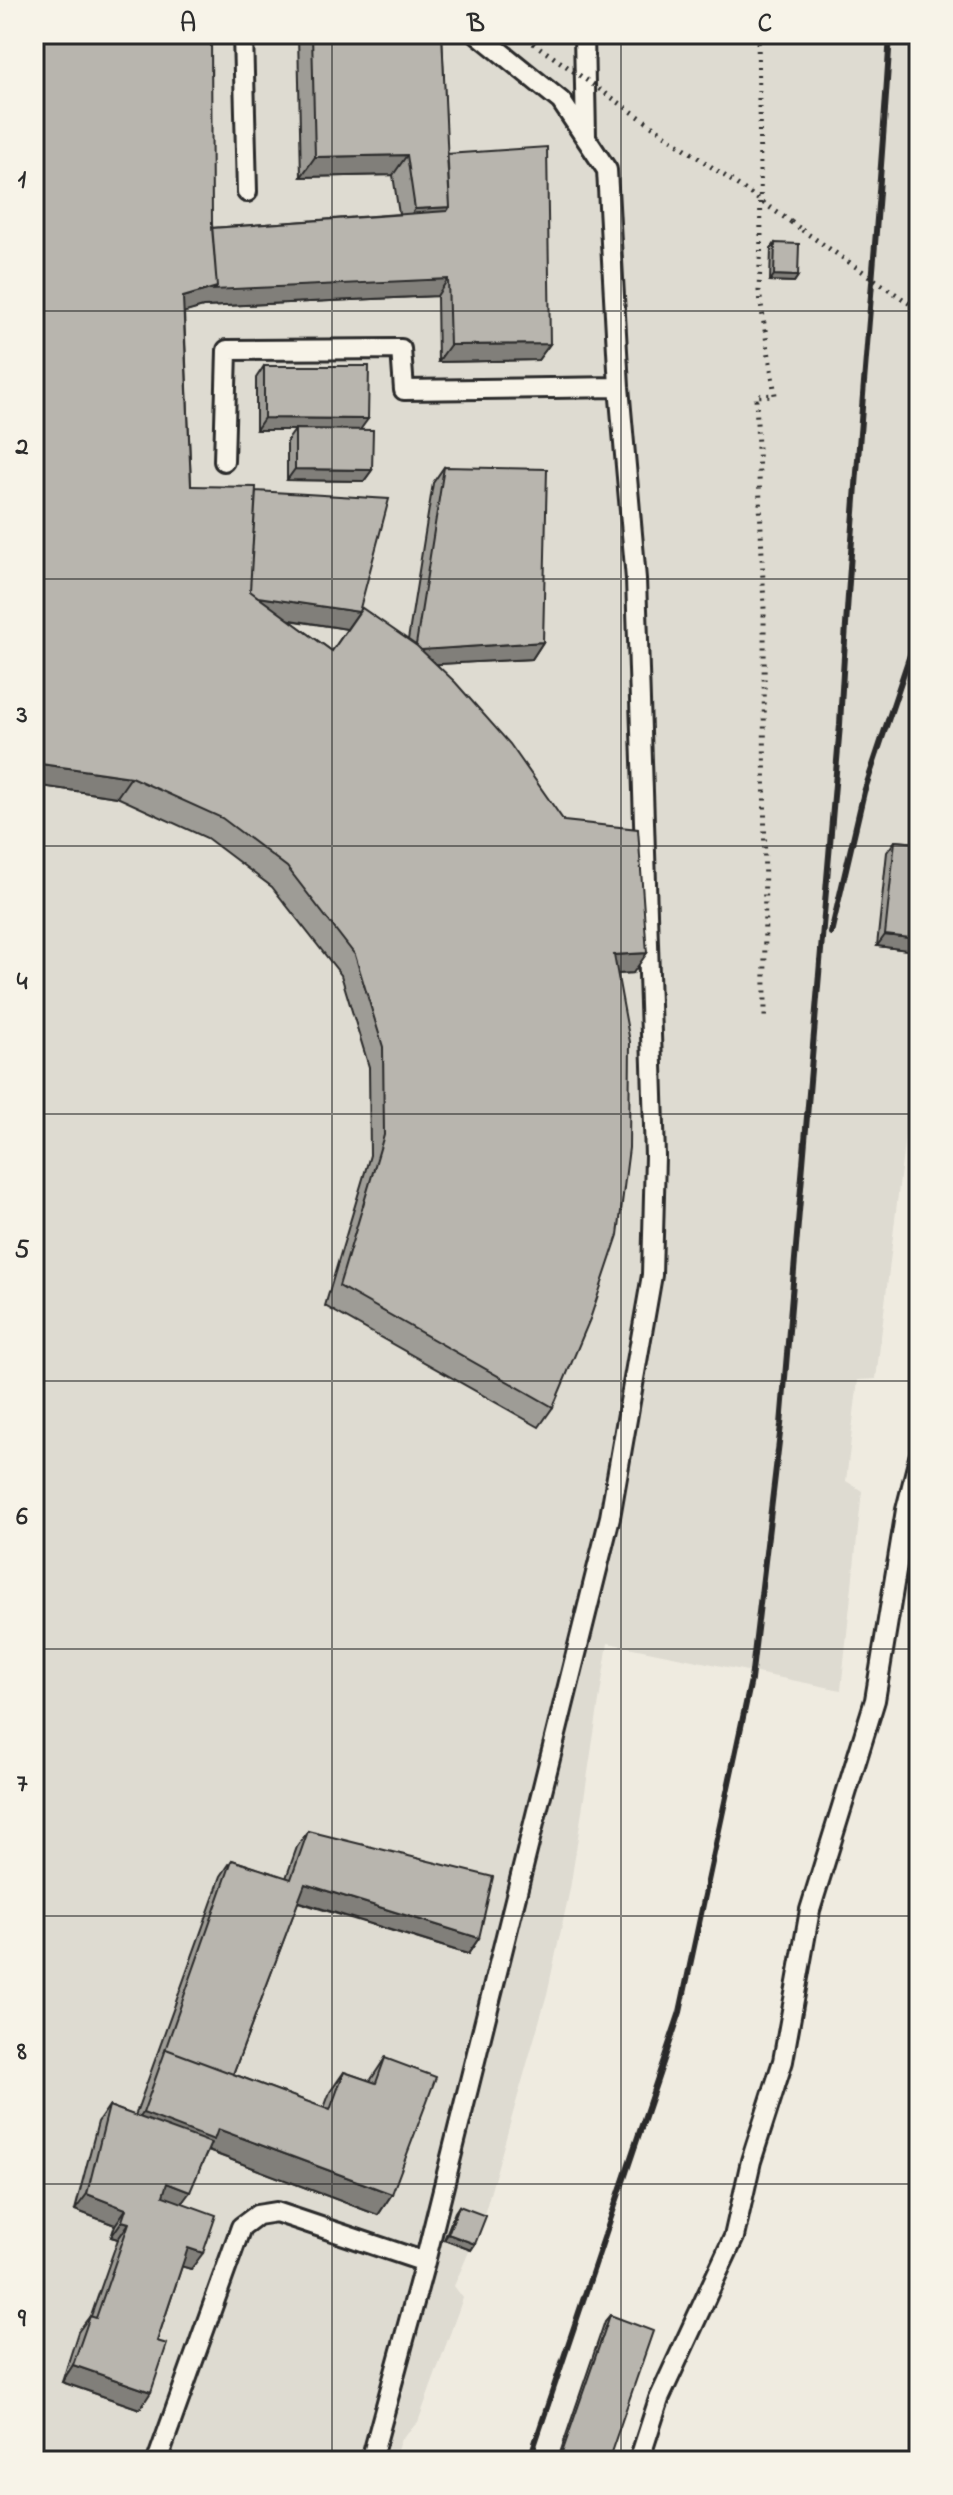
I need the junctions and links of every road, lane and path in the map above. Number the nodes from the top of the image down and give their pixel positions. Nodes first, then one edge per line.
1 (243, 34) edge
2 (478, 34) edge
3 (520, 34) edge
4 (584, 34) edge
5 (758, 34) edge
6 (586, 137) junction
7 (247, 192) dead end
8 (919, 310) edge
9 (619, 387) junction
10 (224, 461) dead end
11 (765, 1022) dead end
12 (919, 1458) edge
13 (425, 2262) junction
14 (157, 2461) edge
15 (371, 2461) edge
16 (639, 2461) edge

1 - 7 lane
2 - 6 lane
3 - 8 path, bridge
4 - 6 lane
5 - 11 path
6 - 9 lane
9 - 10 lane
9 - 13 lane
12 - 16 lane
13 - 14 lane
13 - 15 lane

